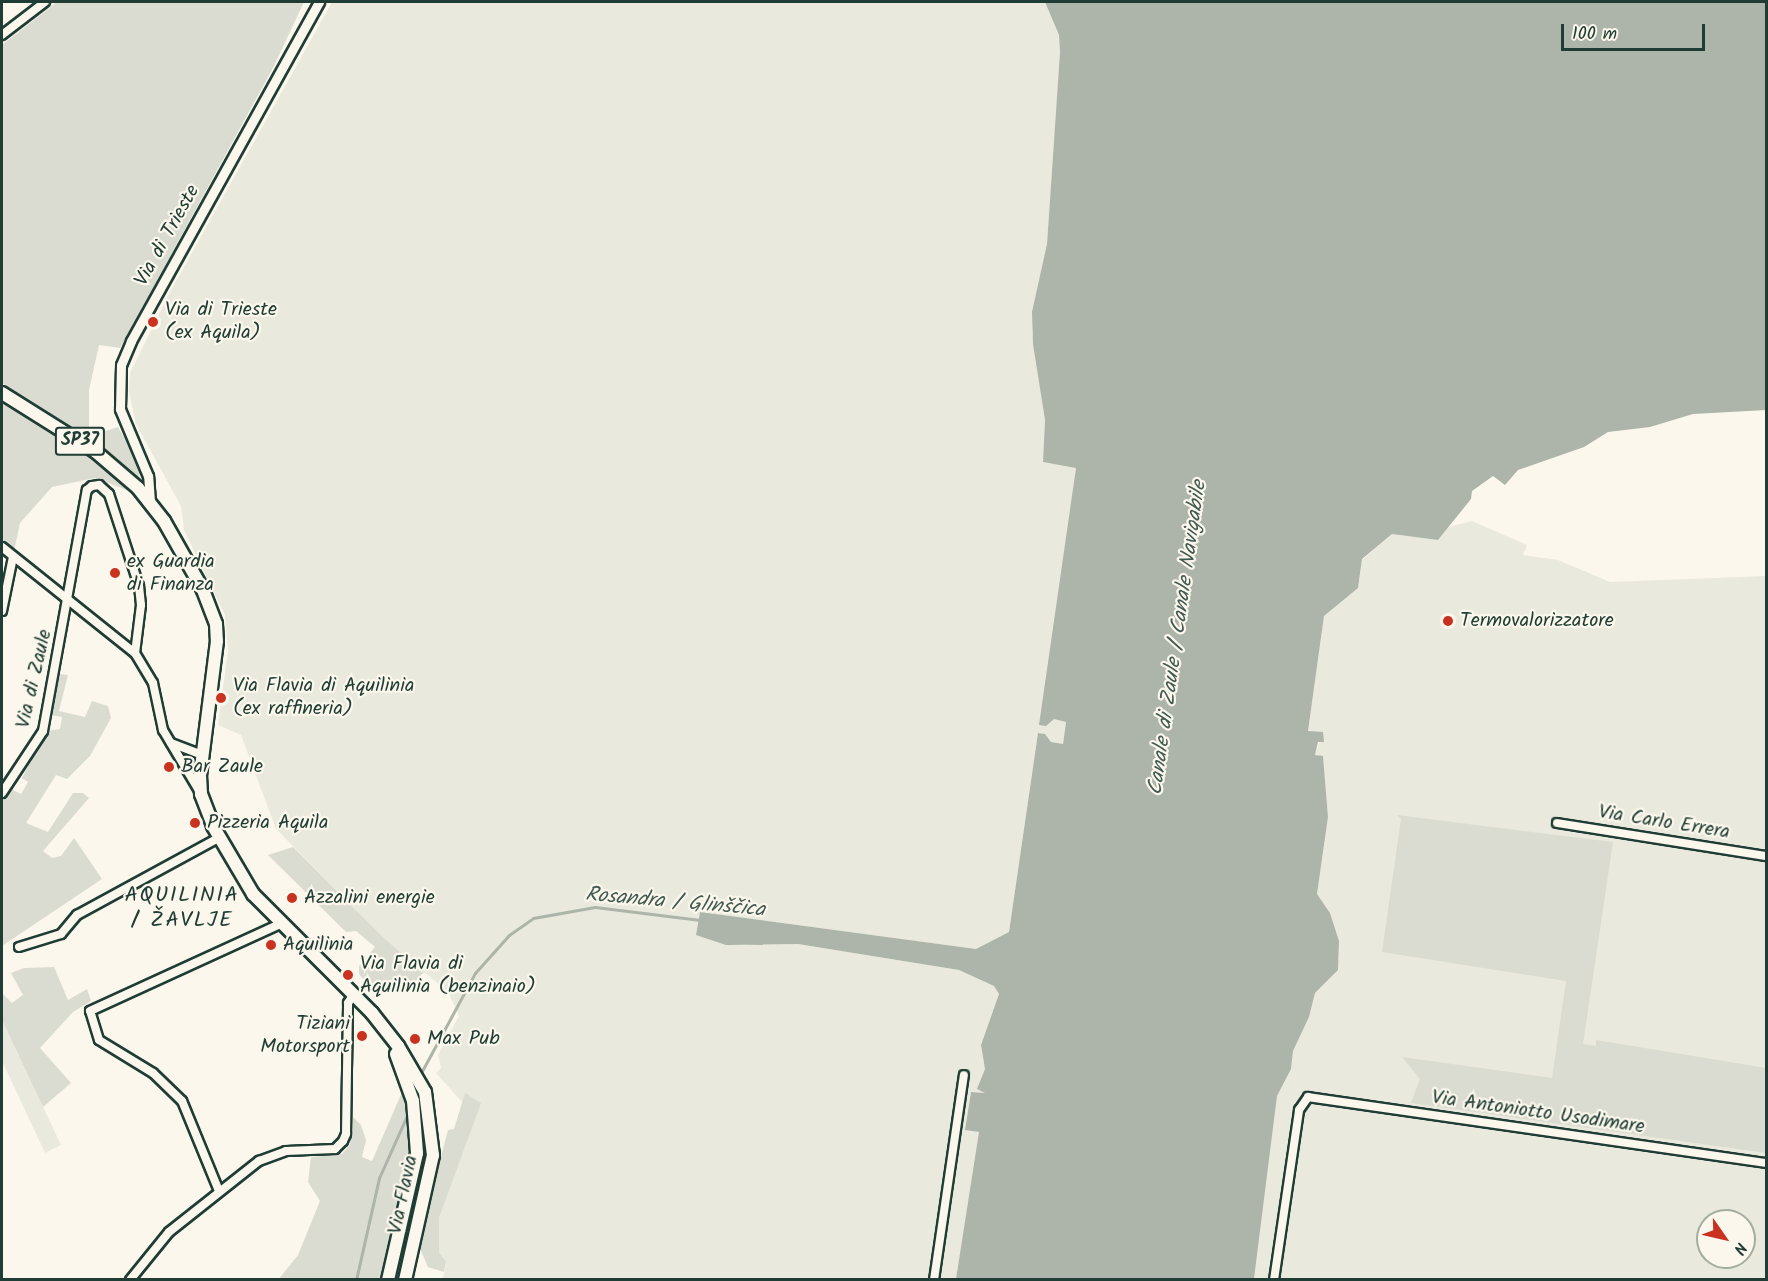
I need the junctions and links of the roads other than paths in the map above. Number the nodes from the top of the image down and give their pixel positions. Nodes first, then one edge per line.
1 (45, 2) edge
2 (318, 3) edge
3 (2, 35) edge
4 (2, 393) edge
5 (150, 502) junction
6 (2, 547) edge
7 (13, 557) junction
8 (68, 597) junction
9 (2, 611) edge
10 (135, 653) junction
11 (170, 742) junction
12 (202, 755) junction
13 (2, 793) edge
14 (201, 794) junction
15 (1557, 823) dead end
16 (218, 838) junction
17 (1767, 856) edge
18 (280, 924) junction
19 (19, 947) dead end
20 (354, 994) junction
21 (385, 1028) junction
22 (964, 1075) dead end
23 (1767, 1163) edge
24 (219, 1191) junction
25 (130, 1280) edge
26 (388, 1280) edge
27 (405, 1280) edge
28 (934, 1280) edge
29 (1274, 1280) edge

1 - 3 street
2 - 5 street, Via di Trieste
4 - 5 main road, SP37
5 - 12 main road, SP37
6 - 7 street
7 - 8 street
7 - 9 street
8 - 10 street
8 - 10 street, Via di Zaule
8 - 13 street, Via di Zaule
10 - 11 street
11 - 12 street
11 - 14 street
12 - 14 main road, SP37
14 - 16 main road, SP37
15 - 17 street, Via Carlo Errera
16 - 18 main road, SP37
16 - 19 street
18 - 20 main road, SP37
18 - 24 street
20 - 21 main road, SP37
20 - 24 street
21 - 26 main road, Via Flavia / SP37
21 - 27 main road, Via Flavia / SP37
22 - 28 street
23 - 29 street, Via Antoniotto Usodimare
24 - 25 street

